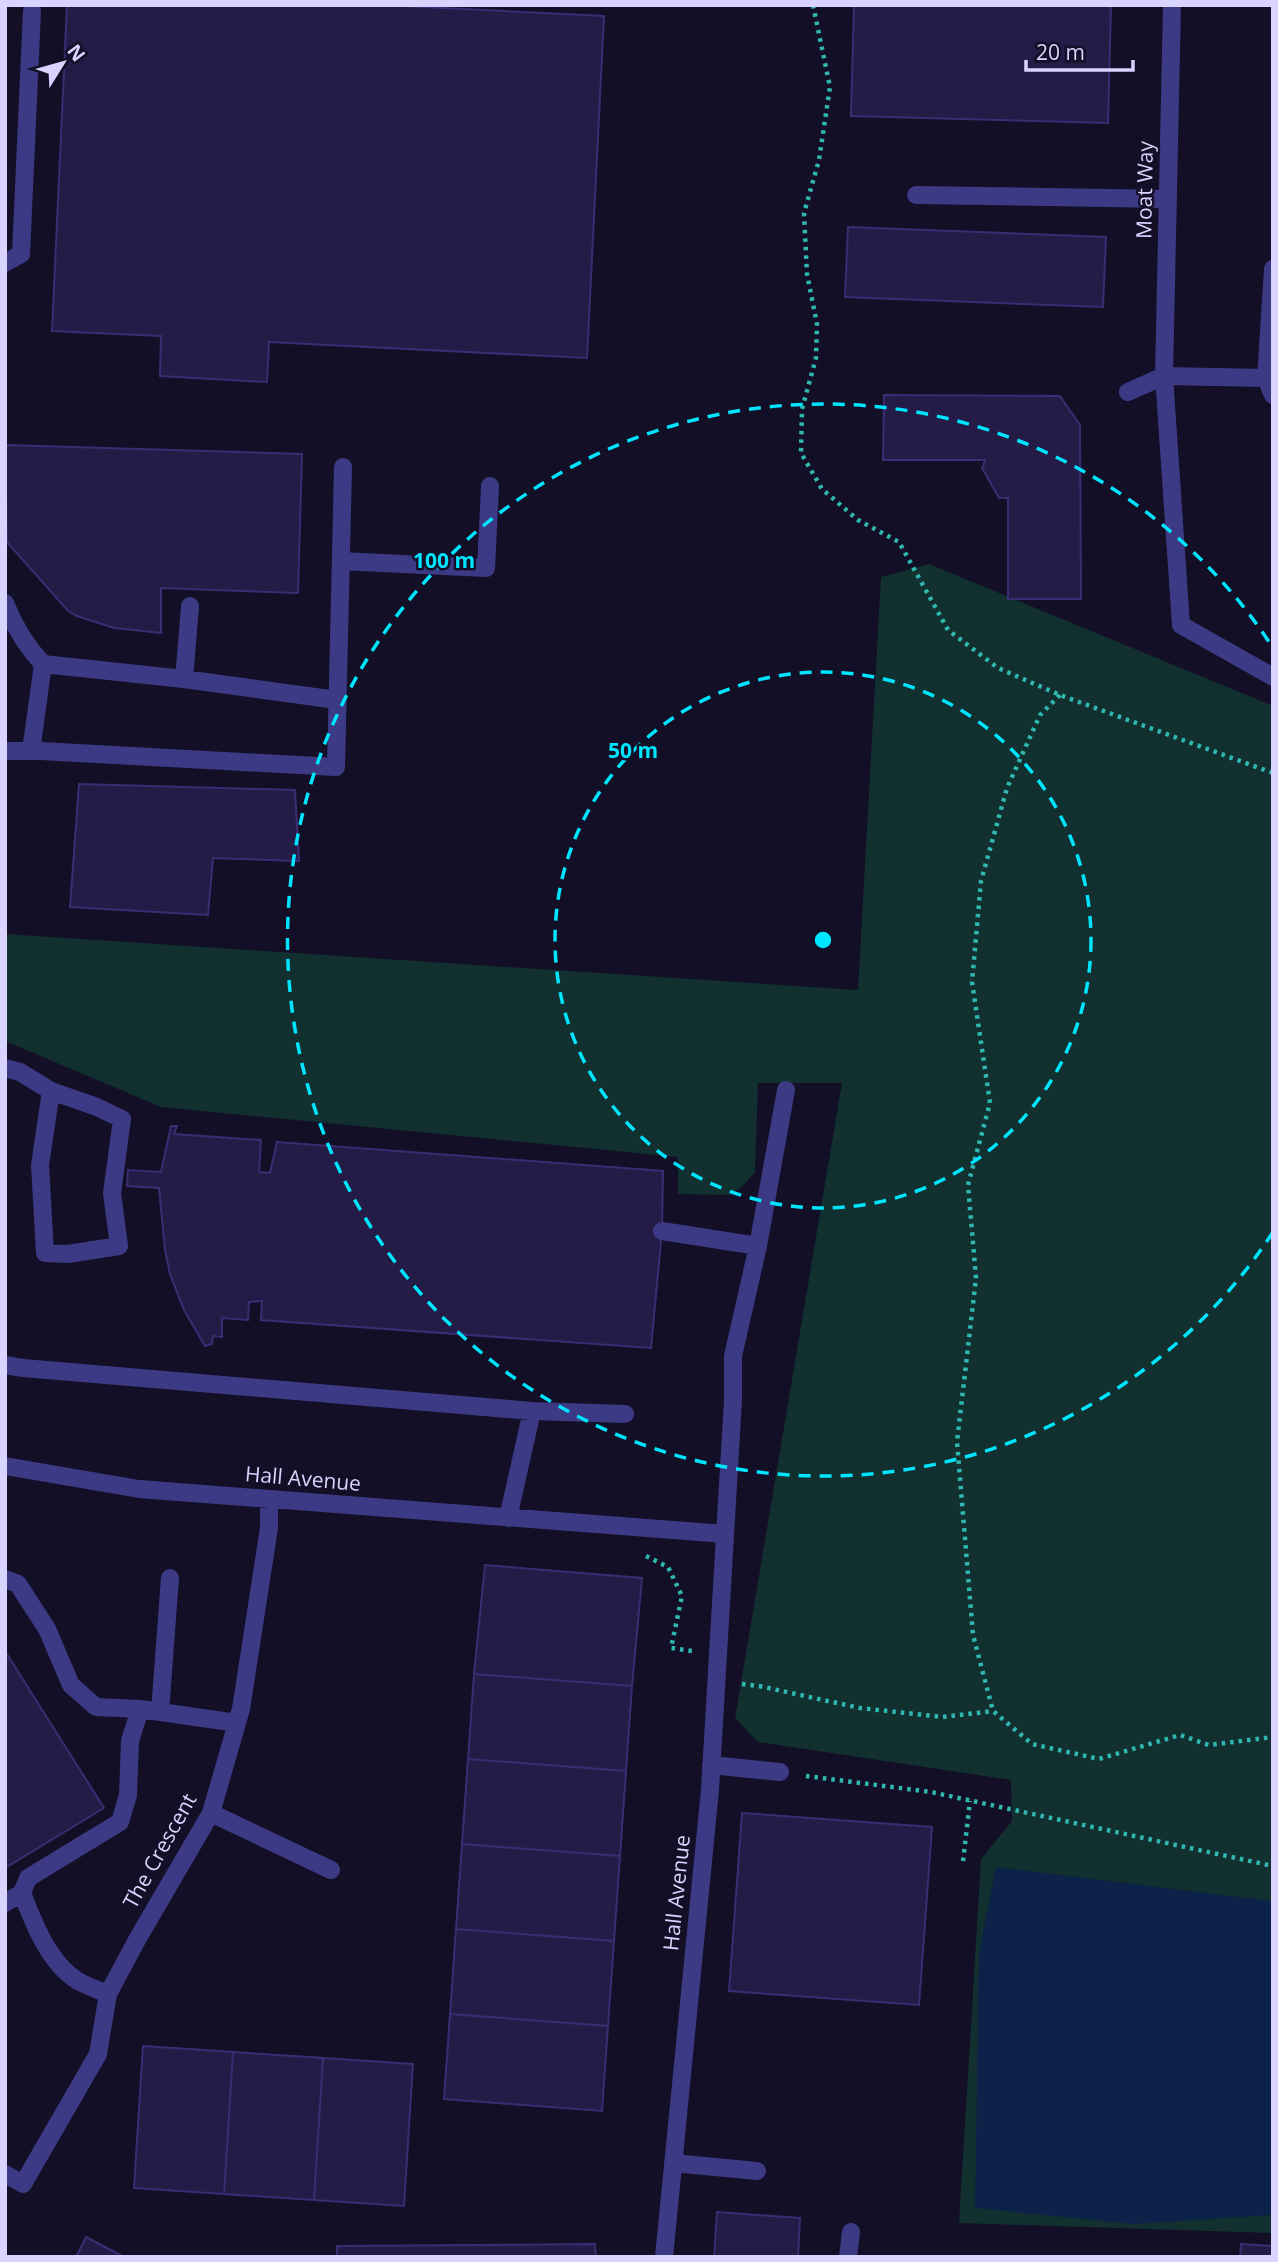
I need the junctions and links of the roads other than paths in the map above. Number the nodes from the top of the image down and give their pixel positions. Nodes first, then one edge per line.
1 (1172, 5) edge
2 (32, 11) dead end
3 (916, 195) dead end
4 (1168, 199) junction
5 (5, 262) edge
6 (1273, 269) edge
7 (1164, 376) junction
8 (1266, 378) junction
9 (1128, 392) dead end
10 (1273, 395) edge
11 (343, 467) dead end
12 (490, 486) dead end
13 (341, 561) junction
14 (5, 603) edge
15 (190, 606) dead end
16 (43, 664) junction
17 (1273, 677) edge
18 (184, 679) junction
19 (337, 701) junction
20 (5, 751) edge
21 (31, 751) junction
22 (5, 1068) edge
23 (786, 1090) dead end
24 (51, 1091) junction
25 (662, 1231) dead end
26 (758, 1246) junction
27 (5, 1365) edge
28 (531, 1411) junction
29 (625, 1414) dead end
30 (5, 1466) edge
31 (269, 1499) junction
32 (508, 1518) junction
33 (725, 1534) junction
34 (170, 1578) dead end
35 (5, 1579) edge
36 (140, 1709) junction
37 (160, 1712) junction
38 (237, 1723) junction
39 (711, 1765) junction
40 (780, 1772) road end
41 (211, 1813) junction
42 (331, 1870) dead end
43 (22, 1893) junction
44 (5, 1903) edge
45 (108, 1994) junction
46 (673, 2163) junction
47 (757, 2171) dead end
48 (5, 2174) edge
49 (850, 2232) dead end
50 (664, 2257) edge
51 (848, 2257) edge

1 - 4 street, Moat Way
2 - 5 street
3 - 4 street
4 - 7 street, Moat Way
6 - 8 street
7 - 8 street
7 - 9 street
7 - 17 street, Moat Way
8 - 10 street
11 - 13 street
12 - 13 street
13 - 19 street
14 - 16 street
15 - 18 street
16 - 18 street
16 - 21 street
18 - 19 street
19 - 21 street
20 - 21 street
22 - 24 street
23 - 26 street, Hall Avenue
24 - 24 street
25 - 26 street
26 - 33 street, Hall Avenue
27 - 28 street
28 - 29 street
28 - 32 street
30 - 31 street, Hall Avenue
31 - 32 street, Hall Avenue
31 - 38 street, The Crescent
32 - 33 street, Hall Avenue
33 - 39 street, Hall Avenue
34 - 37 street
35 - 36 street
36 - 37 street
36 - 43 street
37 - 38 street
38 - 41 street, The Crescent
39 - 40 street
39 - 46 street, Hall Avenue
41 - 42 street
41 - 45 street, The Crescent
43 - 44 street
43 - 45 street
45 - 48 street, The Crescent
46 - 47 street
46 - 50 street, Hall Avenue
49 - 51 street

